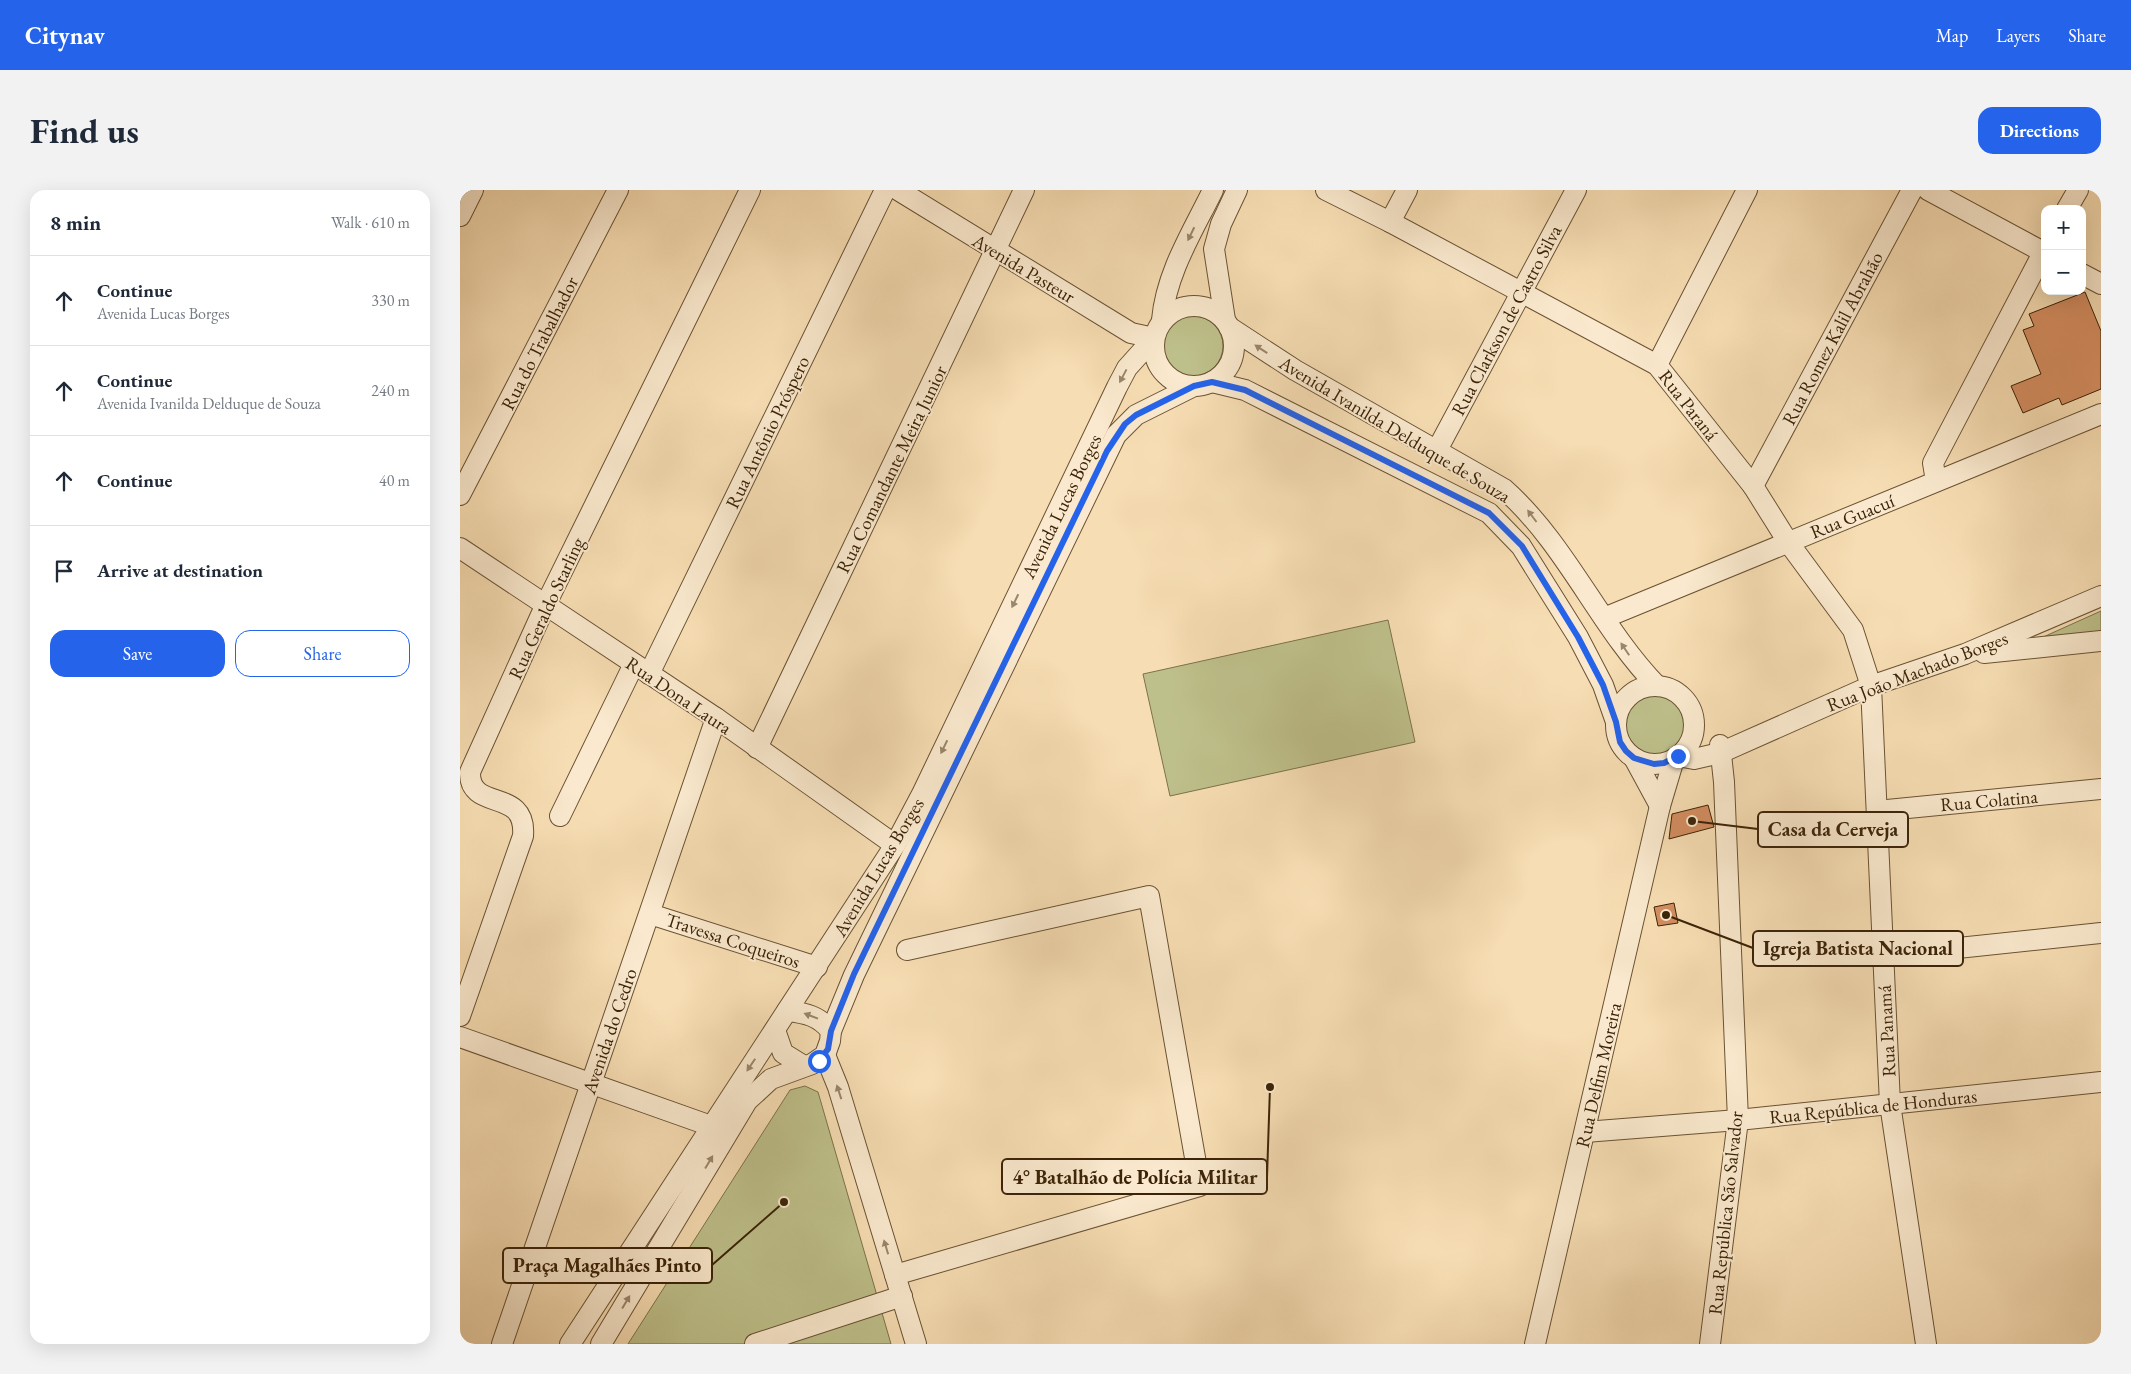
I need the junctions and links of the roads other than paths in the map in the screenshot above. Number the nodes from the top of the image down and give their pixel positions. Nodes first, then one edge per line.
1 (473, 190) edge
2 (618, 190) edge
3 (750, 190) edge
4 (885, 190) edge
5 (898, 190) edge
6 (1024, 190) edge
7 (1213, 190) edge
8 (1237, 190) edge
9 (1326, 190) edge
10 (1407, 190) edge
11 (1576, 190) edge
12 (1747, 190) edge
13 (1912, 190) edge
14 (1928, 190) edge
15 (2078, 190) edge
16 (2069, 205) edge
17 (460, 216) edge
18 (1390, 222) junction
19 (996, 250) junction
20 (2041, 250) edge
21 (2041, 258) edge
22 (2086, 276) edge
23 (2101, 284) edge
24 (1520, 292) junction
25 (1227, 324) junction
26 (1158, 329) junction
27 (1657, 365) junction
28 (1203, 384) junction
29 (2101, 414) edge
30 (1437, 450) junction
31 (1936, 481) junction
32 (1753, 486) junction
33 (460, 495) edge
34 (1788, 542) junction
35 (460, 548) edge
36 (2101, 596) edge
37 (546, 604) junction
38 (1604, 618) junction
39 (2101, 641) edge
40 (1965, 654) junction
41 (641, 669) junction
42 (1657, 686) junction
43 (1871, 686) junction
44 (716, 718) junction
45 (1616, 722) junction
46 (1694, 726) junction
47 (757, 748) junction
48 (1724, 748) junction
49 (1634, 758) junction
50 (1676, 758) junction
51 (2101, 789) edge
52 (1660, 806) junction
53 (1877, 811) junction
54 (560, 816) dead end
55 (895, 845) junction
56 (650, 914) junction
57 (2101, 934) edge
58 (907, 950) dead end
59 (1882, 956) junction
60 (817, 967) junction
61 (787, 1011) junction
62 (460, 1016) edge
63 (775, 1030) junction
64 (831, 1031) junction
65 (460, 1037) edge
66 (825, 1055) junction
67 (804, 1066) junction
68 (2101, 1082) edge
69 (590, 1084) junction
70 (1890, 1104) junction
71 (1738, 1120) junction
72 (711, 1126) junction
73 (1585, 1132) junction
74 (895, 1275) junction
75 (902, 1296) junction
76 (502, 1344) edge
77 (570, 1344) edge
78 (601, 1344) edge
79 (755, 1344) edge
80 (916, 1344) edge
81 (1536, 1344) edge
82 (1710, 1344) edge
83 (1926, 1344) edge

1 - 17 street
2 - 33 street, Rua do Trabalhador
3 - 37 street, Rua Geraldo Starling
4 - 41 street, Rua Antônio Próspero
5 - 19 street, Avenida Pasteur
6 - 19 street, Rua Comandante Meira Junior
7 -> 26 street
8 - 25 street
9 - 18 street, Rua Paraná
10 - 18 street
11 - 24 street, Rua Clarkson de Castro Silva
12 - 27 street
13 - 32 street, Rua Romez Kalil Abrahão
14 - 20 street
15 - 16 street
18 - 24 street, Rua Paraná
19 - 26 street, Avenida Pasteur
19 - 47 street, Rua Comandante Meira Junior
21 - 31 street
22 - 23 street
24 - 27 street, Rua Paraná
24 - 30 street, Rua Clarkson de Castro Silva
25 - 26 street
25 - 28 street
30 -> 25 street, Avenida Ivanilda Delduque de Souza
26 - 28 street
26 -> 55 street, Avenida Lucas Borges
27 - 32 street, Rua Paraná
28 - 45 street, Avenida Ivanilda Delduque de Souza
28 - 64 street, Avenida Lucas Borges
29 - 31 street, Rua Guacuí
38 -> 30 street, Avenida Ivanilda Delduque de Souza
31 - 34 street, Rua Guacuí
32 - 34 street, Rua Paraná
34 - 38 street, Rua Guacuí
34 - 43 street, Rua Paraná
35 - 37 street, Rua Dona Laura
36 - 40 street, Rua João Machado Borges
37 - 41 street, Rua Dona Laura
37 - 62 street, Rua Geraldo Starling
42 -> 38 street, Avenida Ivanilda Delduque de Souza
39 - 40 street
40 - 43 street, Rua João Machado Borges
41 - 44 street, Rua Dona Laura
41 - 54 street, Rua Antônio Próspero
42 - 45 street
42 - 46 street
43 - 48 street, Rua João Machado Borges
43 - 53 street, Rua Panamá
44 - 47 street, Rua Dona Laura
44 - 56 street, Avenida do Cedro
45 - 49 street
46 - 48 street
46 - 50 street
47 - 55 street, Rua Dona Laura
48 - 50 street, Rua João Machado Borges
48 - 71 street, Rua República São Salvador
49 - 50 street
49 - 52 street
50 - 52 street, Rua Delfim Moreira
51 - 53 street, Rua Colatina
52 - 73 street, Rua Delfim Moreira
53 - 59 street, Rua Panamá
55 - 60 street, Avenida Lucas Borges
56 - 60 street, Travessa Coqueiros
56 - 69 street, Avenida do Cedro
57 - 59 street
58 - 74 street
59 - 70 street, Rua Panamá
60 - 61 street, Avenida Lucas Borges
61 - 63 street, Avenida Lucas Borges
64 -> 61 street
63 - 67 street
63 -> 72 street, Avenida Lucas Borges
64 - 66 street, Avenida Lucas Borges
65 - 69 street
66 - 67 street
74 -> 66 street
78 -> 67 street
68 - 70 street, Rua República de Honduras
69 - 72 street
69 - 76 street, Avenida do Cedro
70 - 71 street, Rua República de Honduras
70 - 83 street, Rua Panamá
71 - 73 street, Rua República de Honduras
71 - 82 street, Rua República São Salvador
72 - 77 street, Avenida Lucas Borges
73 - 81 street, Rua Delfim Moreira
74 - 75 street
75 - 79 street
75 - 80 street

